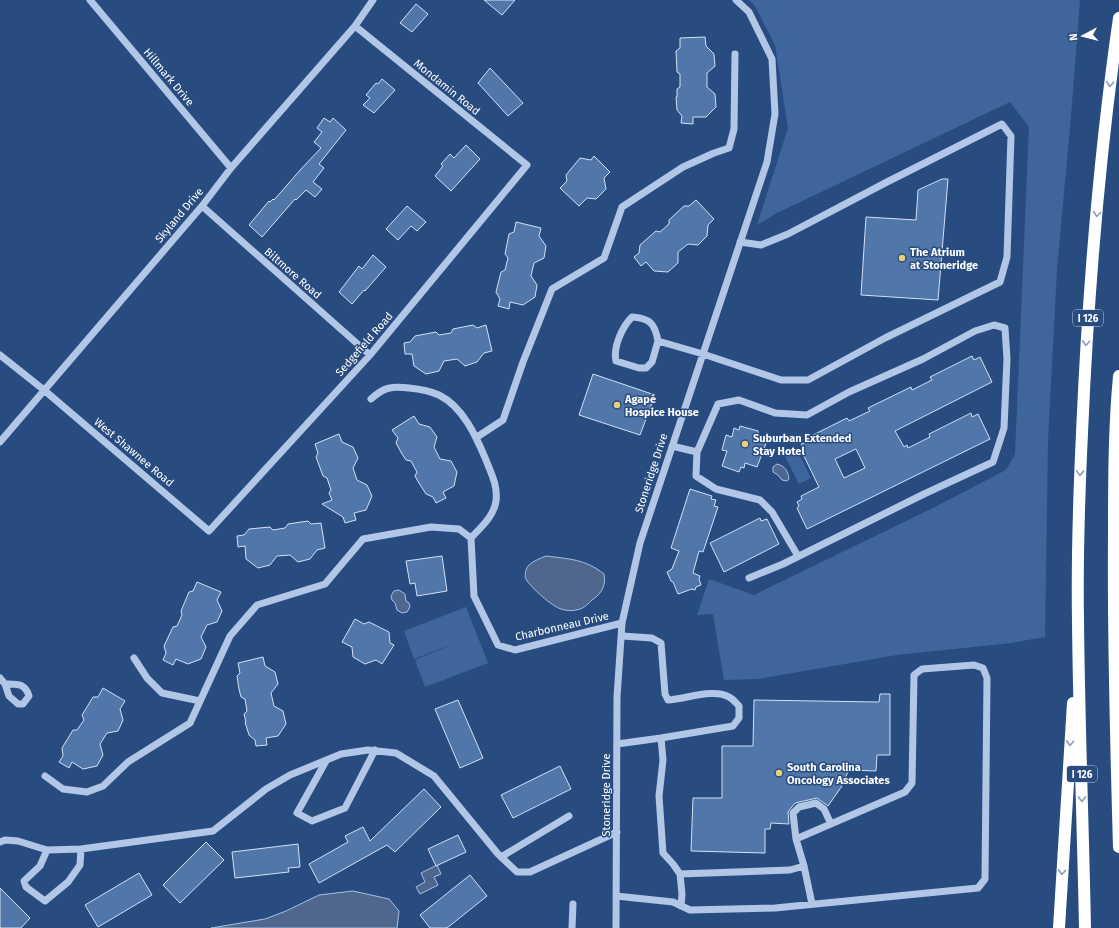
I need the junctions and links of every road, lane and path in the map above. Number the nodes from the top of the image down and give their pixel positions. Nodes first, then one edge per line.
1 (90, 0) edge
2 (373, 0) edge
3 (736, 0) edge
4 (1119, 18) edge
5 (355, 26) junction
6 (735, 54) dead end
7 (526, 165) joint
8 (231, 168) junction
9 (202, 206) junction
10 (740, 242) junction
11 (658, 342) junction
12 (703, 354) junction
13 (0, 355) edge
14 (370, 355) junction
15 (1119, 376) edge
16 (44, 390) junction
17 (371, 399) dead end
18 (477, 437) junction
19 (0, 442) edge
20 (672, 446) junction
21 (697, 452) junction
22 (209, 531) joint
23 (471, 538) junction
24 (798, 556) junction
25 (749, 578) dead end
26 (1114, 583) junction
27 (1078, 620) junction
28 (622, 624) junction
29 (1119, 624) edge
30 (622, 636) junction
31 (134, 658) dead end
32 (0, 678) edge
33 (5, 684) dead end
34 (200, 702) junction
35 (662, 738) junction
36 (617, 744) junction
37 (375, 750) junction
38 (326, 762) junction
39 (45, 776) dead end
40 (569, 816) dead end
41 (830, 824) junction
42 (617, 832) junction
43 (796, 839) junction
44 (0, 842) edge
45 (1119, 847) edge
46 (80, 849) junction
47 (47, 850) junction
48 (501, 857) junction
49 (804, 866) junction
50 (680, 874) junction
51 (616, 896) junction
52 (573, 904) dead end
53 (812, 904) junction
54 (681, 906) junction
55 (572, 928) edge
56 (616, 928) edge
57 (1059, 928) edge
58 (1085, 928) edge

1 - 8 street, Hillmark Drive
2 - 5 street, Skyland Drive
3 - 10 street, Stoneridge Drive
4 -> 27 highway, I 126
5 - 7 street, Mondamin Road
5 - 8 street, Skyland Drive
6 - 18 street
7 - 14 street, Sedgefield Road
8 - 9 street, Skyland Drive
9 - 14 street, Biltmore Road
9 - 16 street, Skyland Drive
10 - 12 street, Stoneridge Drive
10 - 12 street
11 - 11 street
11 - 12 street
12 - 20 street, Stoneridge Drive
13 - 16 street, West Shawnee Road
14 - 22 street, Sedgefield Road
15 - 26 highway
16 - 19 street, Skyland Drive
16 - 22 street, West Shawnee Road
17 - 18 street
18 - 23 street
20 - 21 street
20 - 28 street, Stoneridge Drive
21 - 24 street
21 - 24 street
23 - 28 street, Charbonneau Drive
23 - 34 street
24 - 25 street
26 - 29 highway
26 - 45 highway
27 -> 57 highway
27 -> 58 highway, I 126
28 - 30 street, Stoneridge Drive
30 - 35 street
30 - 36 street, Stoneridge Drive
31 - 34 street
32 - 33 street
34 - 39 street
35 - 36 street
35 - 50 street
36 - 42 street, Stoneridge Drive
37 - 38 street
37 - 38 street
37 - 48 street
38 - 46 street
40 - 48 street
41 - 43 street
41 - 43 street
41 - 53 street
42 - 48 street
42 - 51 street, Stoneridge Drive
43 - 49 street
44 - 47 street
46 - 47 street
46 - 47 street
49 - 50 street
49 - 53 street
50 - 54 street
51 - 54 street
51 - 56 street, Stoneridge Drive
52 - 55 street
53 - 54 street

